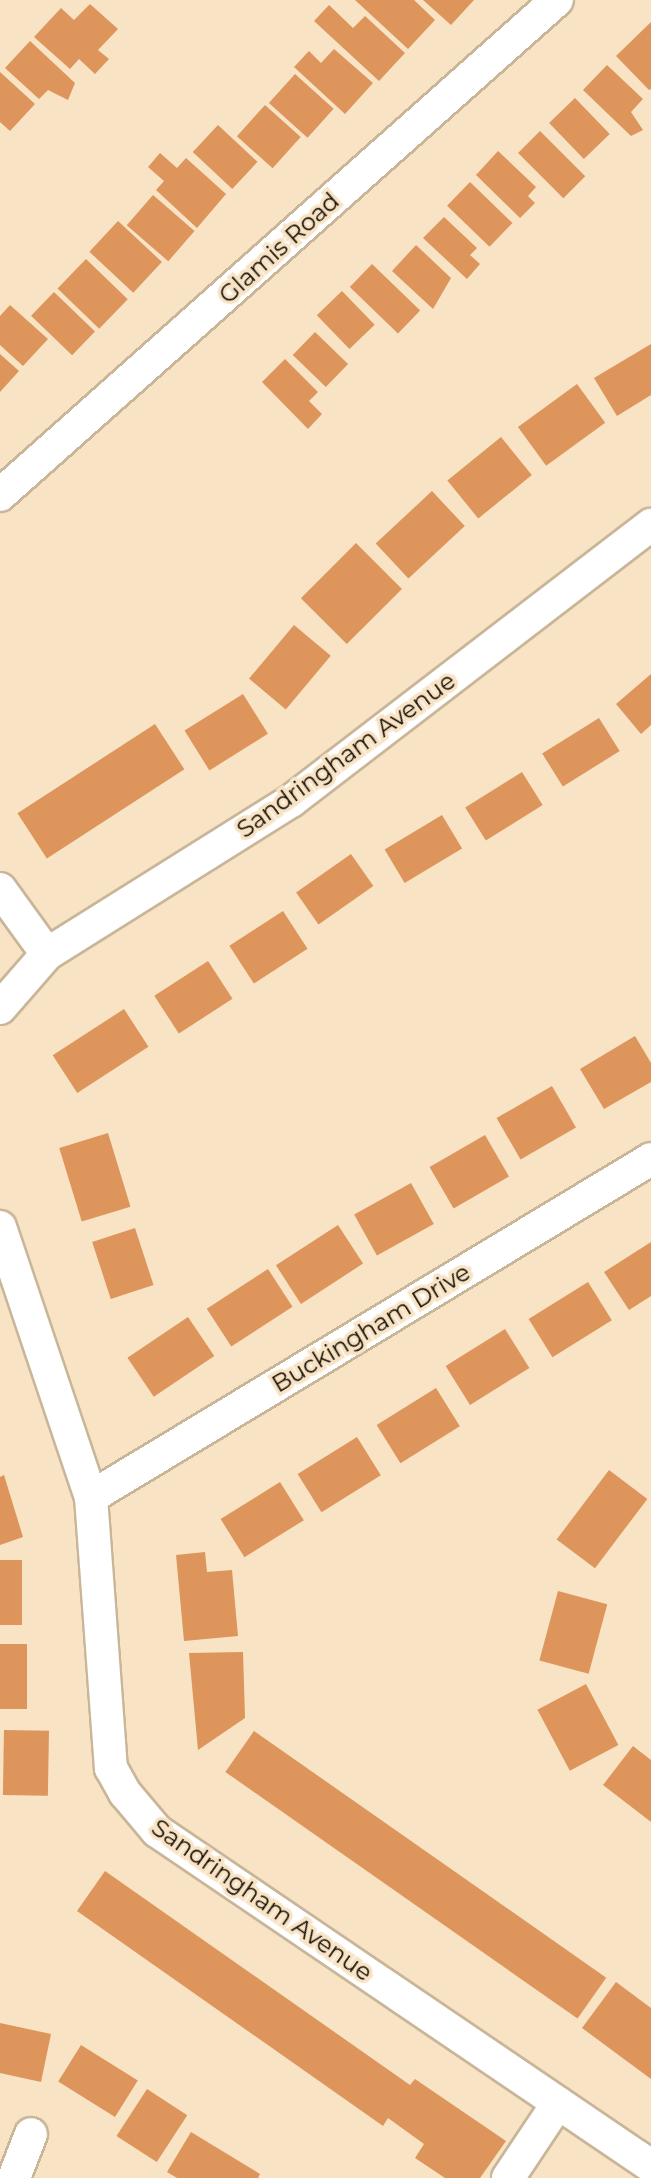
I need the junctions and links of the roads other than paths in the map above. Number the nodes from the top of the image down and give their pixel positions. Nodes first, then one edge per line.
1 (557, 0) edge
2 (0, 495) edge
3 (651, 525) edge
4 (0, 889) edge
5 (47, 954) junction
6 (0, 1008) edge
7 (651, 1159) edge
8 (0, 1227) edge
9 (91, 1497) junction
10 (558, 2103) junction
11 (31, 2134) dead end
12 (651, 2166) edge
13 (20, 2177) edge
14 (508, 2178) edge

1 - 2 street, Glamis Road
3 - 5 street, Sandringham Avenue
4 - 5 street
5 - 6 street, Sandringham Avenue
7 - 9 street, Buckingham Drive
8 - 9 street, Sandringham Avenue
9 - 10 street, Sandringham Avenue
10 - 12 street, Sandringham Avenue
10 - 14 street
11 - 13 street

